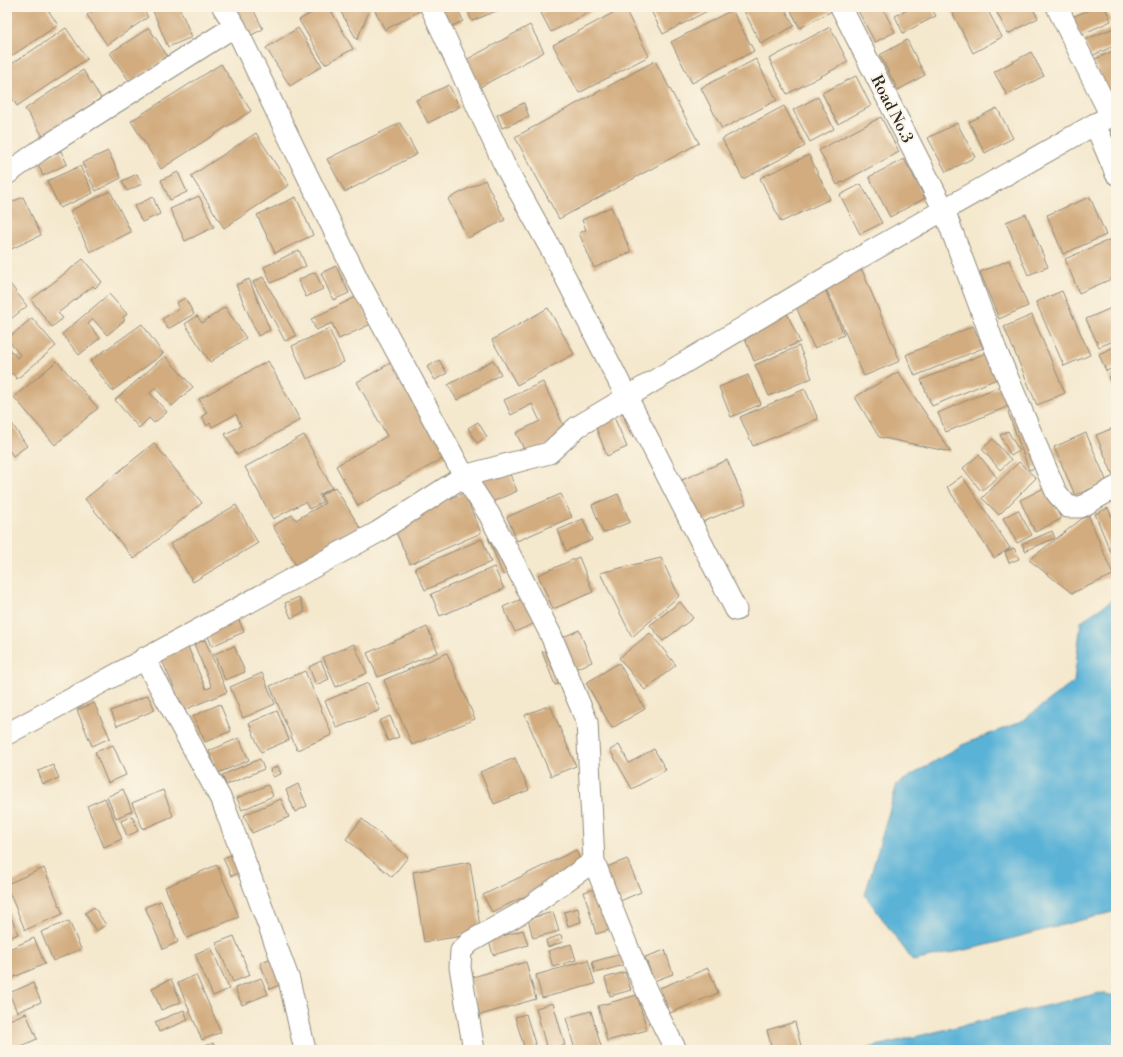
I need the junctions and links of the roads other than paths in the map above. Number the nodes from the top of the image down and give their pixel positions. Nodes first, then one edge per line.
1 (223, 7) edge
2 (431, 7) edge
3 (840, 7) edge
4 (1057, 7) edge
5 (235, 26) junction
6 (1107, 118) edge
7 (7, 174) edge
8 (1116, 174) edge
9 (944, 210) junction
10 (626, 397) junction
11 (464, 476) junction
12 (1116, 487) edge
13 (736, 610) dead end
14 (144, 658) junction
15 (7, 734) edge
16 (594, 861) junction
17 (305, 1050) edge
18 (474, 1050) edge
19 (676, 1050) edge

1 - 5 street
2 - 10 street
3 - 9 street, Road No.3
4 - 6 street
5 - 7 street
5 - 11 street
6 - 8 street
6 - 9 street
9 - 10 street
9 - 12 street, Road No.3
10 - 11 street
10 - 13 street
11 - 14 street
11 - 16 street
14 - 15 street
14 - 17 street
16 - 18 street
16 - 19 street

